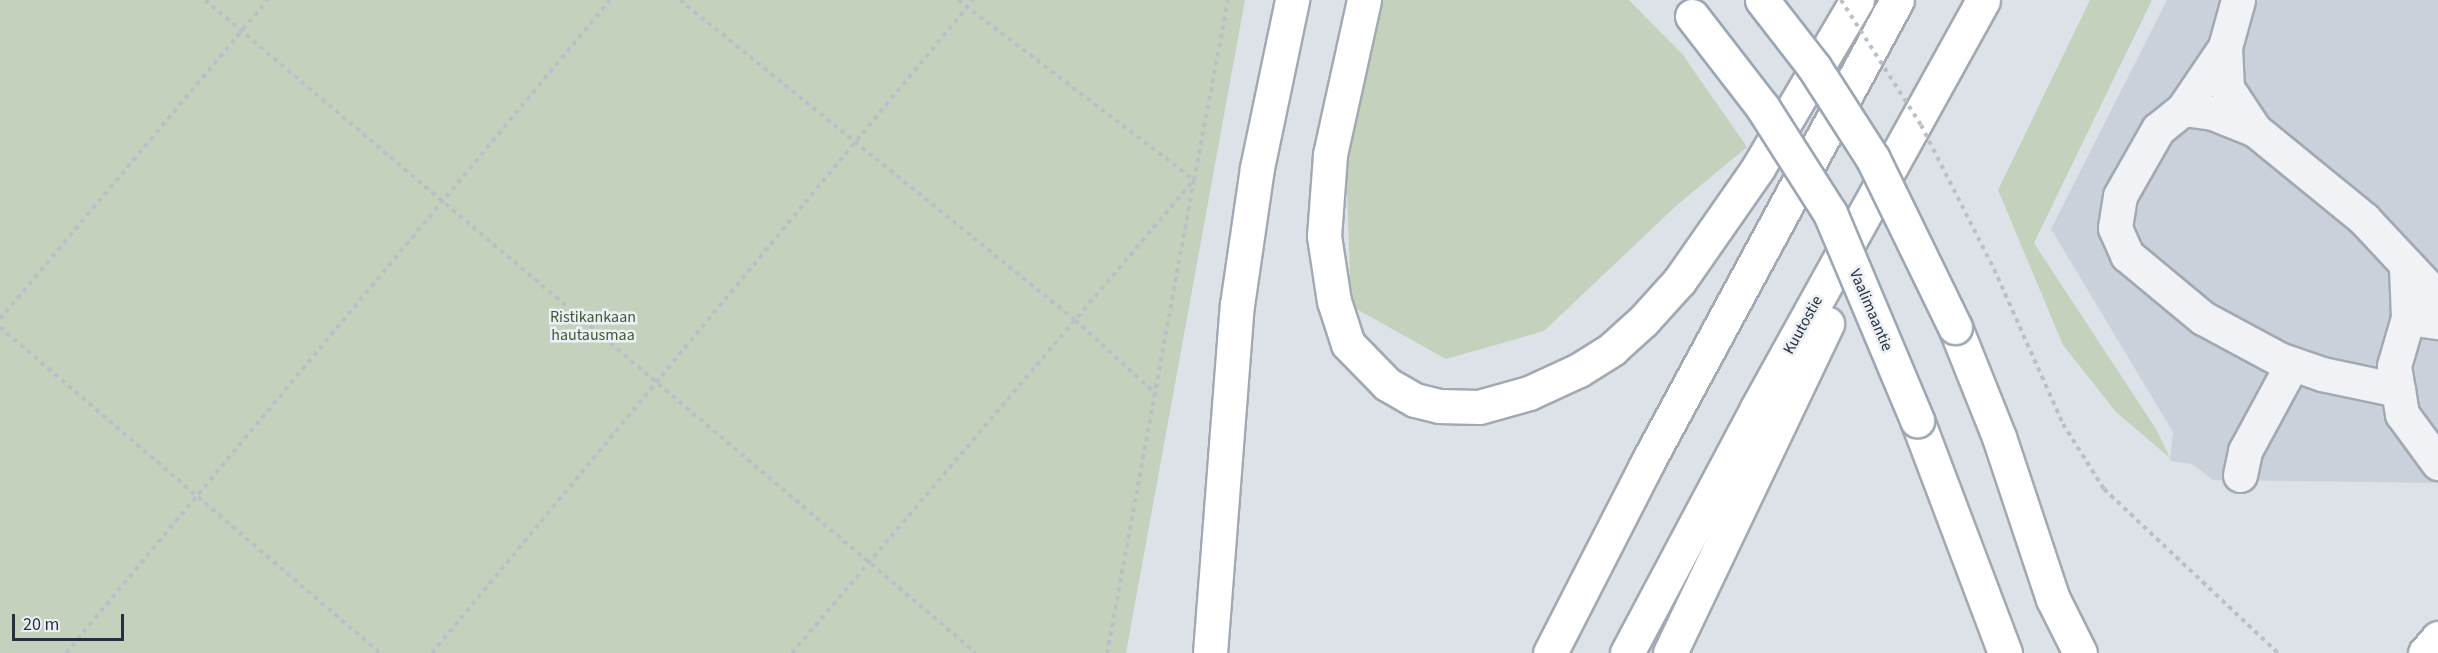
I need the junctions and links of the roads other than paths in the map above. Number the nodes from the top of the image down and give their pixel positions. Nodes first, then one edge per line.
1 (1292, 0) edge
2 (1364, 0) edge
3 (1762, 0) edge
4 (1857, 0) edge
5 (1897, 0) edge
6 (1983, 0) edge
7 (2238, 0) edge
8 (1685, 8) edge
9 (1963, 38) junction
10 (2225, 47) junction
11 (2183, 109) junction
12 (2255, 130) junction
13 (2406, 268) junction
14 (2438, 298) edge
15 (2423, 320) edge
16 (2292, 364) junction
17 (2398, 390) junction
18 (2438, 464) edge
19 (2240, 475) dead end
20 (2438, 638) edge
21 (1210, 653) edge
22 (1550, 653) edge
23 (1627, 653) edge
24 (1670, 653) edge
25 (2005, 653) edge
26 (2080, 653) edge
27 (2425, 653) edge

1 - 21 main road
2 - 4 main road
3 - 26 main road, bridge
5 - 22 main road
6 - 9 main road, Kuutostie
7 - 10 lane
8 - 25 main road, Vaalimaantie, bridge
9 - 23 main road, Kuutostie
9 - 24 main road
10 - 11 lane
10 - 12 lane
11 - 12 lane
11 - 16 lane
12 - 13 lane
13 - 14 lane
13 - 15 lane
15 - 17 lane
16 - 17 lane
16 - 19 lane
17 - 18 lane
20 - 27 main road

